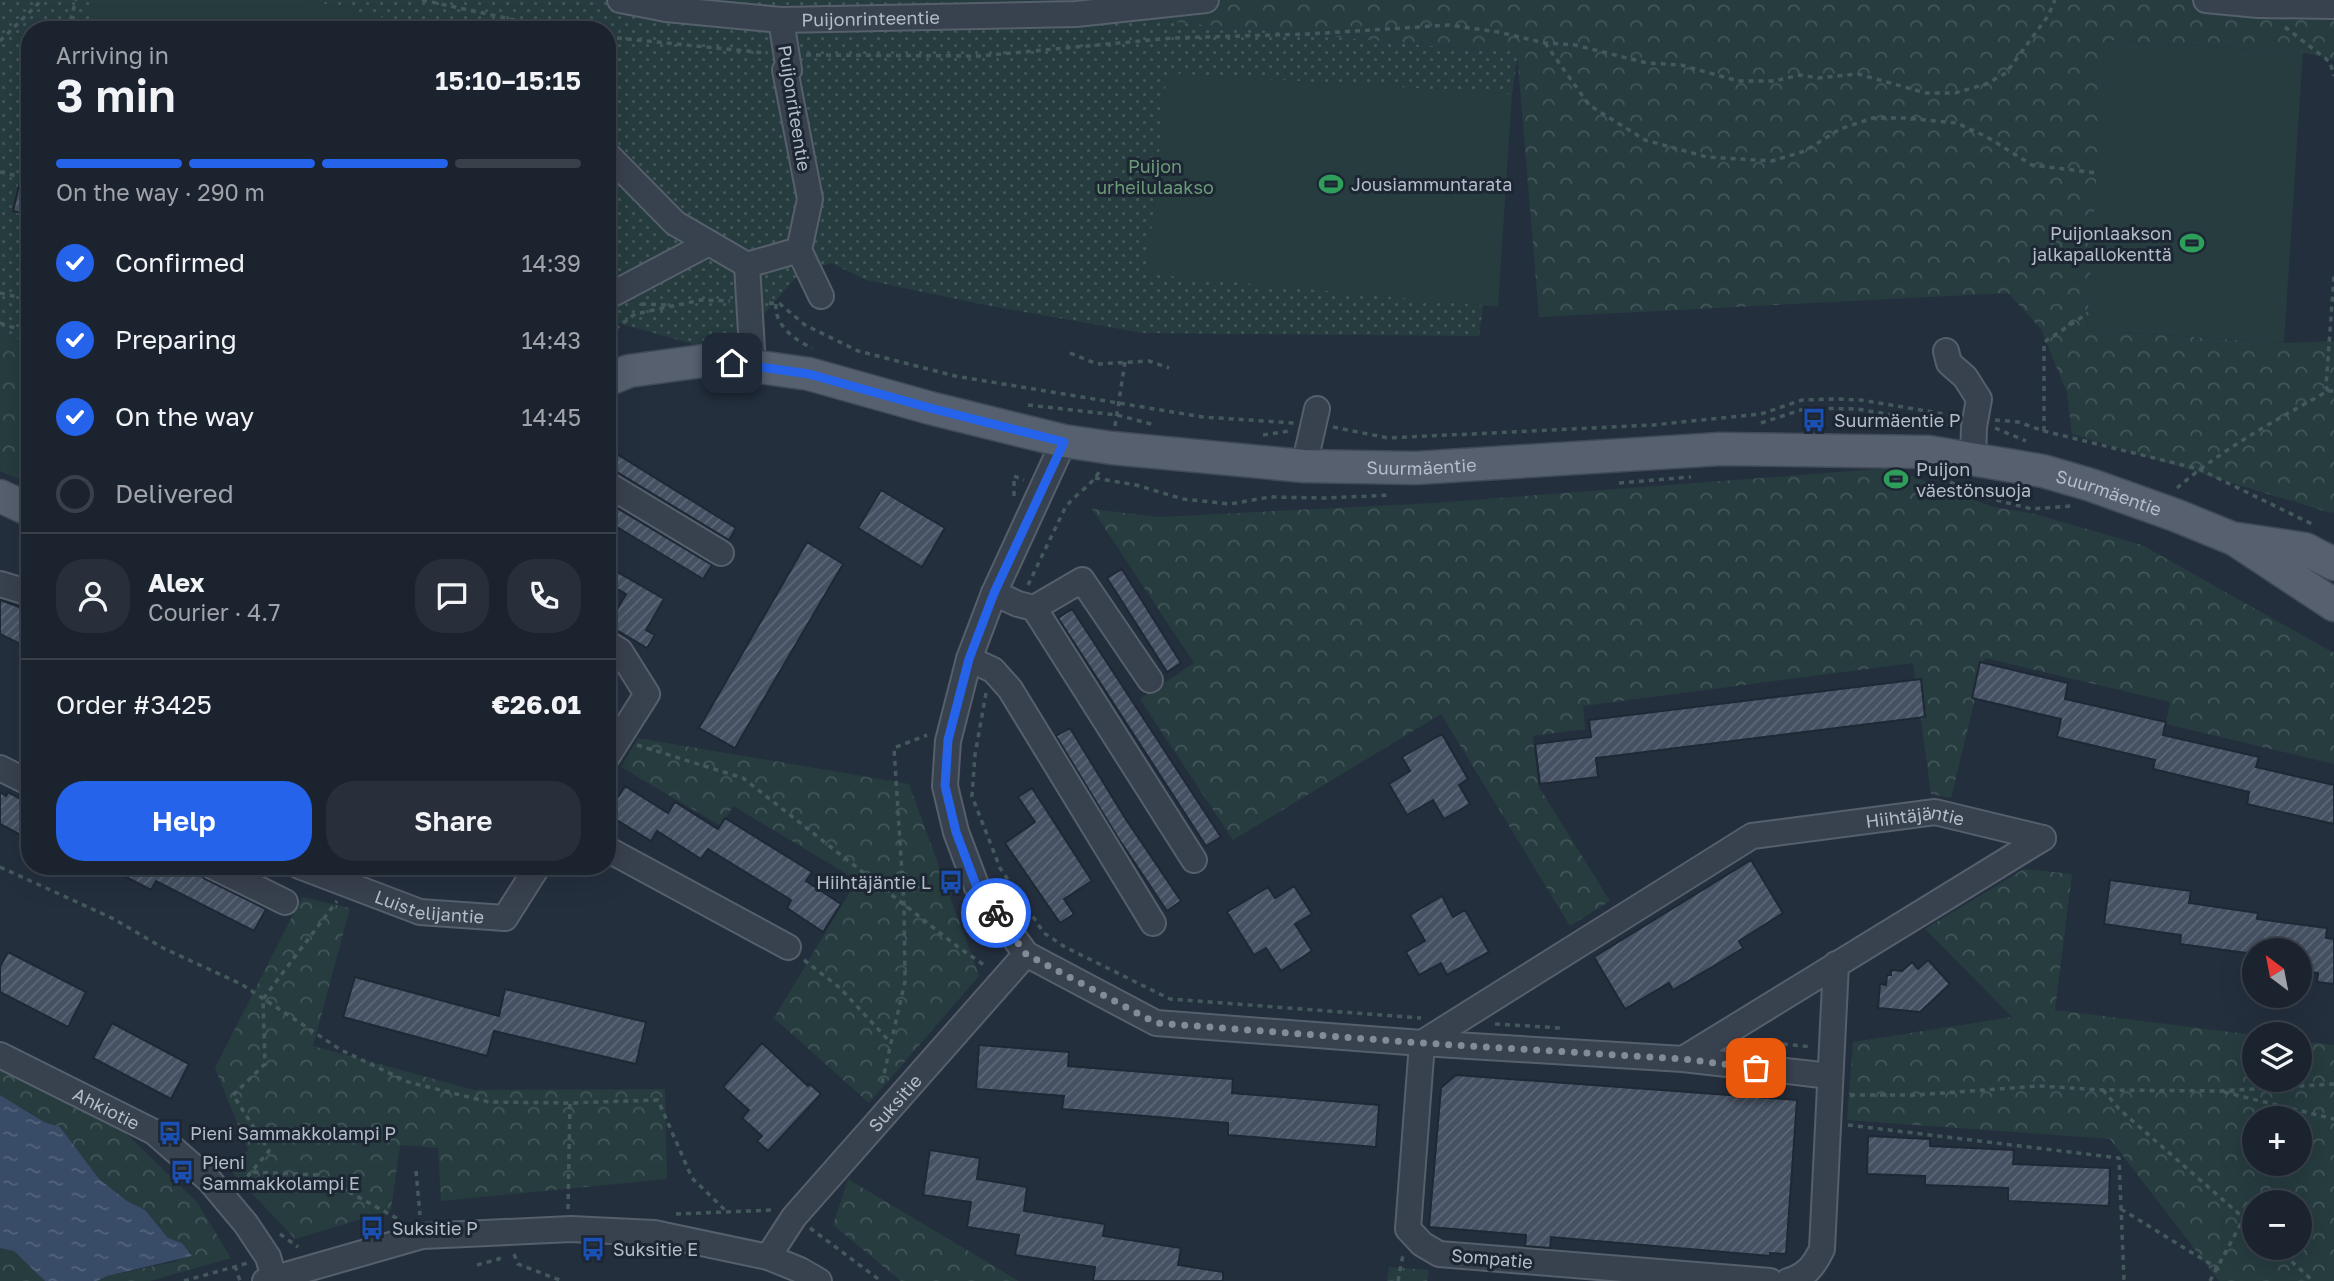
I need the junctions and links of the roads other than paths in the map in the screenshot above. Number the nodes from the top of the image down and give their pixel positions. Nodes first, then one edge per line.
1 (620, 0) edge
2 (1206, 0) edge
3 (2206, 0) edge
4 (2334, 6) edge
5 (781, 20) junction
6 (616, 163) edge
7 (709, 243) junction
8 (799, 250) junction
9 (747, 265) junction
10 (616, 292) edge
11 (821, 296) dead end
12 (1946, 351) dead end
13 (753, 366) junction
14 (616, 376) edge
15 (1314, 422) road end
16 (1064, 442) junction
17 (1973, 459) junction
18 (1304, 466) junction
19 (616, 489) edge
20 (0, 496) edge
21 (21, 506) edge
22 (2234, 539) junction
23 (721, 553) dead end
24 (2334, 564) edge
25 (0, 584) edge
26 (21, 590) edge
27 (2329, 590) edge
28 (994, 593) junction
29 (1026, 606) junction
30 (616, 649) edge
31 (969, 659) junction
32 (1150, 680) dead end
33 (616, 743) edge
34 (0, 768) edge
35 (21, 778) edge
36 (616, 854) edge
37 (1194, 860) dead end
38 (230, 875) edge
39 (322, 875) edge
40 (532, 875) edge
41 (285, 902) dead end
42 (1153, 923) dead end
43 (788, 947) road end
44 (1026, 954) junction
45 (1836, 964) junction
46 (1422, 1043) junction
47 (0, 1055) edge
48 (1683, 1059) junction
49 (1830, 1085) junction
50 (768, 1257) junction
51 (271, 1280) edge
52 (819, 1281) edge
53 (1770, 1281) edge
54 (1788, 1281) edge

1 - 5 street, Puijonrinteentie
2 - 5 street, Puijonrinteentie
3 - 4 street
5 - 8 street, Puijonriteentie
6 - 7 street
7 - 9 street
7 - 10 street
8 - 9 street
8 - 11 street
9 - 13 street
12 - 17 street
13 - 14 main road, Suurmäentie
13 - 16 main road, Suurmäentie
15 - 18 street
16 - 18 main road, Suurmäentie
16 - 28 street
17 - 18 main road, Suurmäentie
17 - 22 main road, Suurmäentie
19 - 23 street
20 - 21 main road
22 - 24 main road, Suurmäentie
22 - 27 main road, Suurmäentie
25 - 26 street
28 - 29 street
28 - 31 street
29 - 32 street
29 - 37 street
30 - 33 street
31 - 42 street
31 - 44 street
34 - 35 street
36 - 43 street
38 - 41 street
39 - 40 street, Luistelijantie
44 - 46 street
44 - 50 street, Suksitie
45 - 46 street, Hiihtäjäntie
45 - 48 street, Hiihtäjäntie
45 - 49 street
46 - 48 street
46 - 53 street, Sompatie
47 - 51 street, Ahkiotie
48 - 49 street
49 - 54 street
50 - 51 street
50 - 52 street

